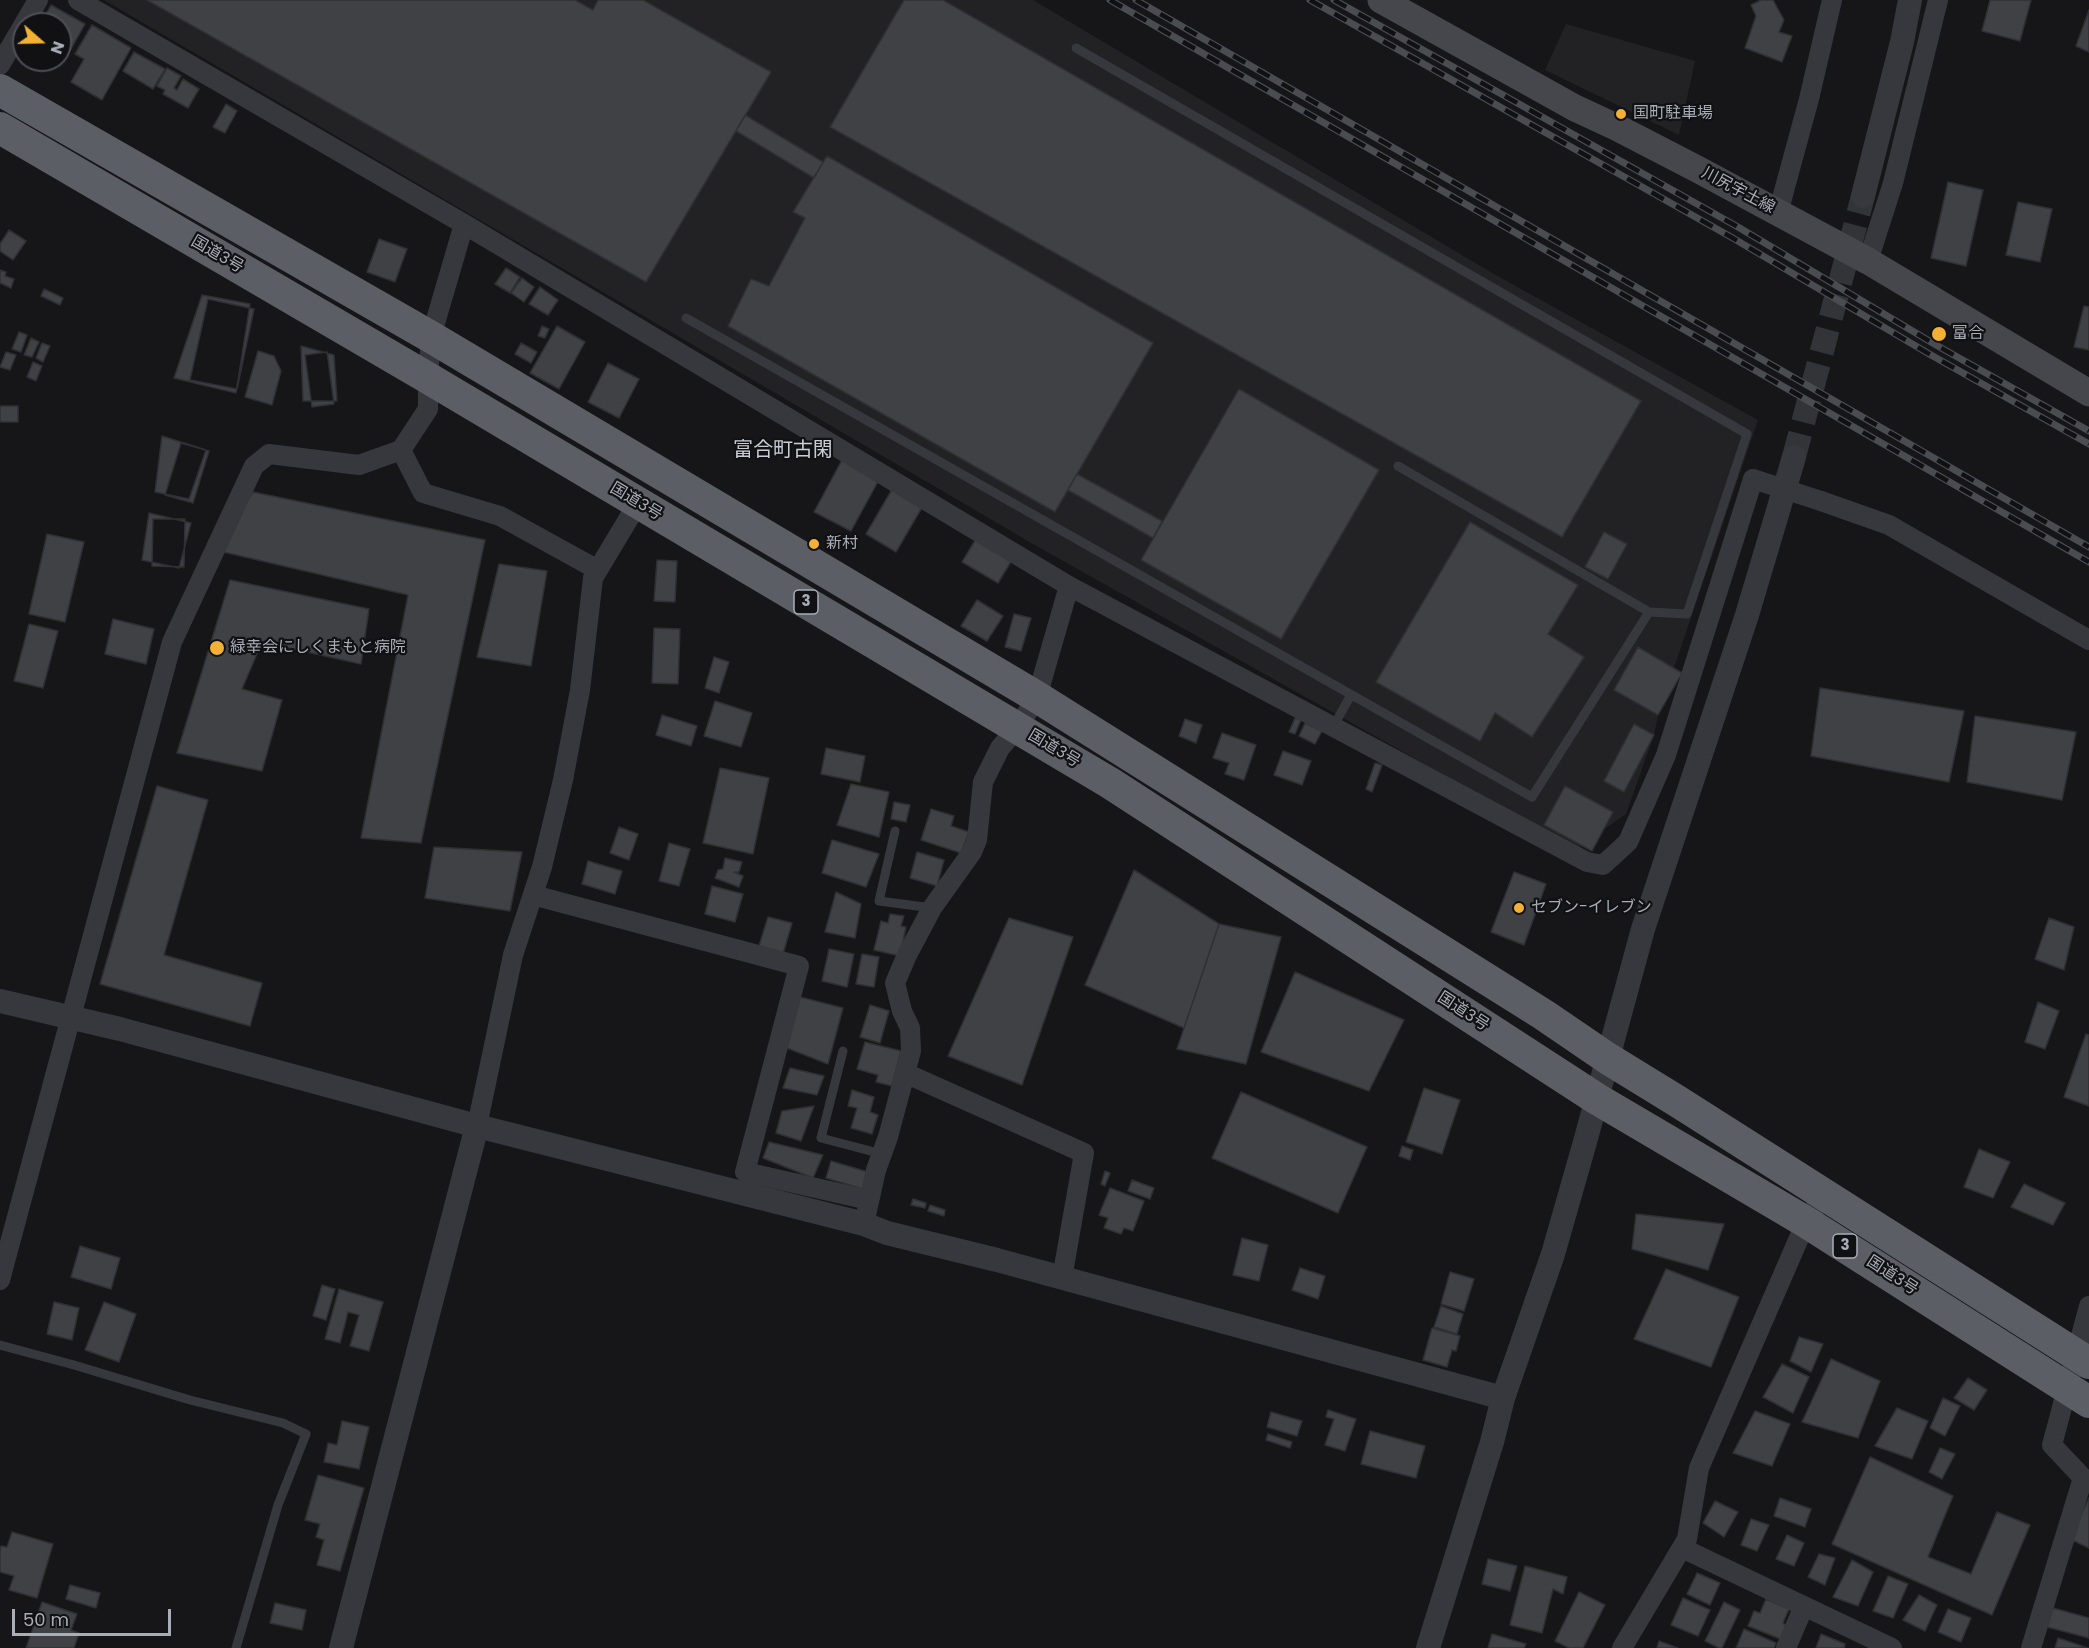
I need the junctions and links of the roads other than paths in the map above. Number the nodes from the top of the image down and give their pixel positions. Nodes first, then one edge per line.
1 (78, 0) edge
2 (1832, 0) edge
3 (1910, 0) edge
4 (1938, 0) edge
5 (1394, 3) edge
6 (12, 44) edge
7 (1076, 48) dead end
8 (0, 65) edge
9 (0, 90) edge
10 (0, 128) edge
11 (1863, 196) tunnel mouth
12 (1778, 213) junction
13 (464, 224) junction
14 (1868, 261) junction
15 (686, 318) dead end
16 (431, 337) junction
17 (428, 378) junction
18 (2089, 393) edge
19 (401, 450) junction
20 (1794, 457) tunnel mouth
21 (1398, 466) dead end
22 (638, 502) junction
23 (598, 570) junction
24 (1069, 586) junction
25 (1649, 612) junction
26 (2089, 640) edge
27 (1351, 694) junction
28 (1037, 697) junction
29 (1333, 727) junction
30 (1018, 728) junction
31 (895, 831) dead end
32 (532, 895) junction
33 (932, 908) junction
34 (0, 1001) edge
35 (70, 1018) junction
36 (843, 1051) dead end
37 (1607, 1058) junction
38 (905, 1073) junction
39 (1597, 1099) junction
40 (477, 1126) junction
41 (882, 1154) junction
42 (1824, 1194) junction
43 (869, 1200) junction
44 (1806, 1222) junction
45 (864, 1224) junction
46 (1062, 1278) junction
47 (0, 1280) edge
48 (2089, 1306) edge
49 (0, 1345) edge
50 (2082, 1359) edge
51 (2078, 1395) edge
52 (1503, 1398) junction
53 (1682, 1548) junction
54 (1804, 1606) junction
55 (236, 1648) edge
56 (341, 1648) edge
57 (1428, 1648) edge
58 (1622, 1648) edge
59 (1786, 1648) edge
60 (1892, 1648) edge
61 (2031, 1648) edge

1 - 13 street
2 - 12 street
3 - 11 street
4 - 14 street
5 - 12 main road, 川尻宇土線
6 - 8 street
7 - 25 lane
9 - 16 highway, 国道3号 / 3
10 - 17 highway, 国道3号 / 3
12 - 14 main road, 川尻宇土線
13 - 16 street
13 - 24 street
14 - 18 main road, 川尻宇土線
15 - 27 lane
16 - 17 street
16 - 28 highway, 国道3号 / 3
17 - 19 street
17 - 22 highway, 国道3号 / 3
19 - 23 street
19 - 35 street
20 - 37 street
21 - 25 lane
22 - 23 street
22 - 30 highway, 国道3号 / 3
23 - 32 street
24 - 28 street
24 - 29 street
25 - 27 lane
26 - 29 street, bridge
27 - 29 lane
28 - 30 street
28 - 37 highway, 国道3号 / 3
30 - 33 street
30 - 39 highway, 国道3号 / 3
31 - 33 lane
32 - 40 street
32 - 43 street
33 - 38 street
34 - 35 street
35 - 40 street
35 - 47 street
36 - 41 lane
37 - 39 street
37 - 42 highway, 国道3号 / 3
38 - 41 street
38 - 46 street
39 - 44 highway, 国道3号 / 3
39 - 52 street
40 - 45 street
40 - 56 street
41 - 43 street
42 - 44 street
42 - 50 highway, 国道3号 / 3
43 - 45 street
44 - 51 highway, 国道3号 / 3
44 - 53 street
45 - 46 street
46 - 52 street
48 - 50 street
49 - 55 lane
50 - 51 street
51 - 61 street
52 - 57 street
53 - 54 street
53 - 58 street
54 - 59 street
54 - 60 street

